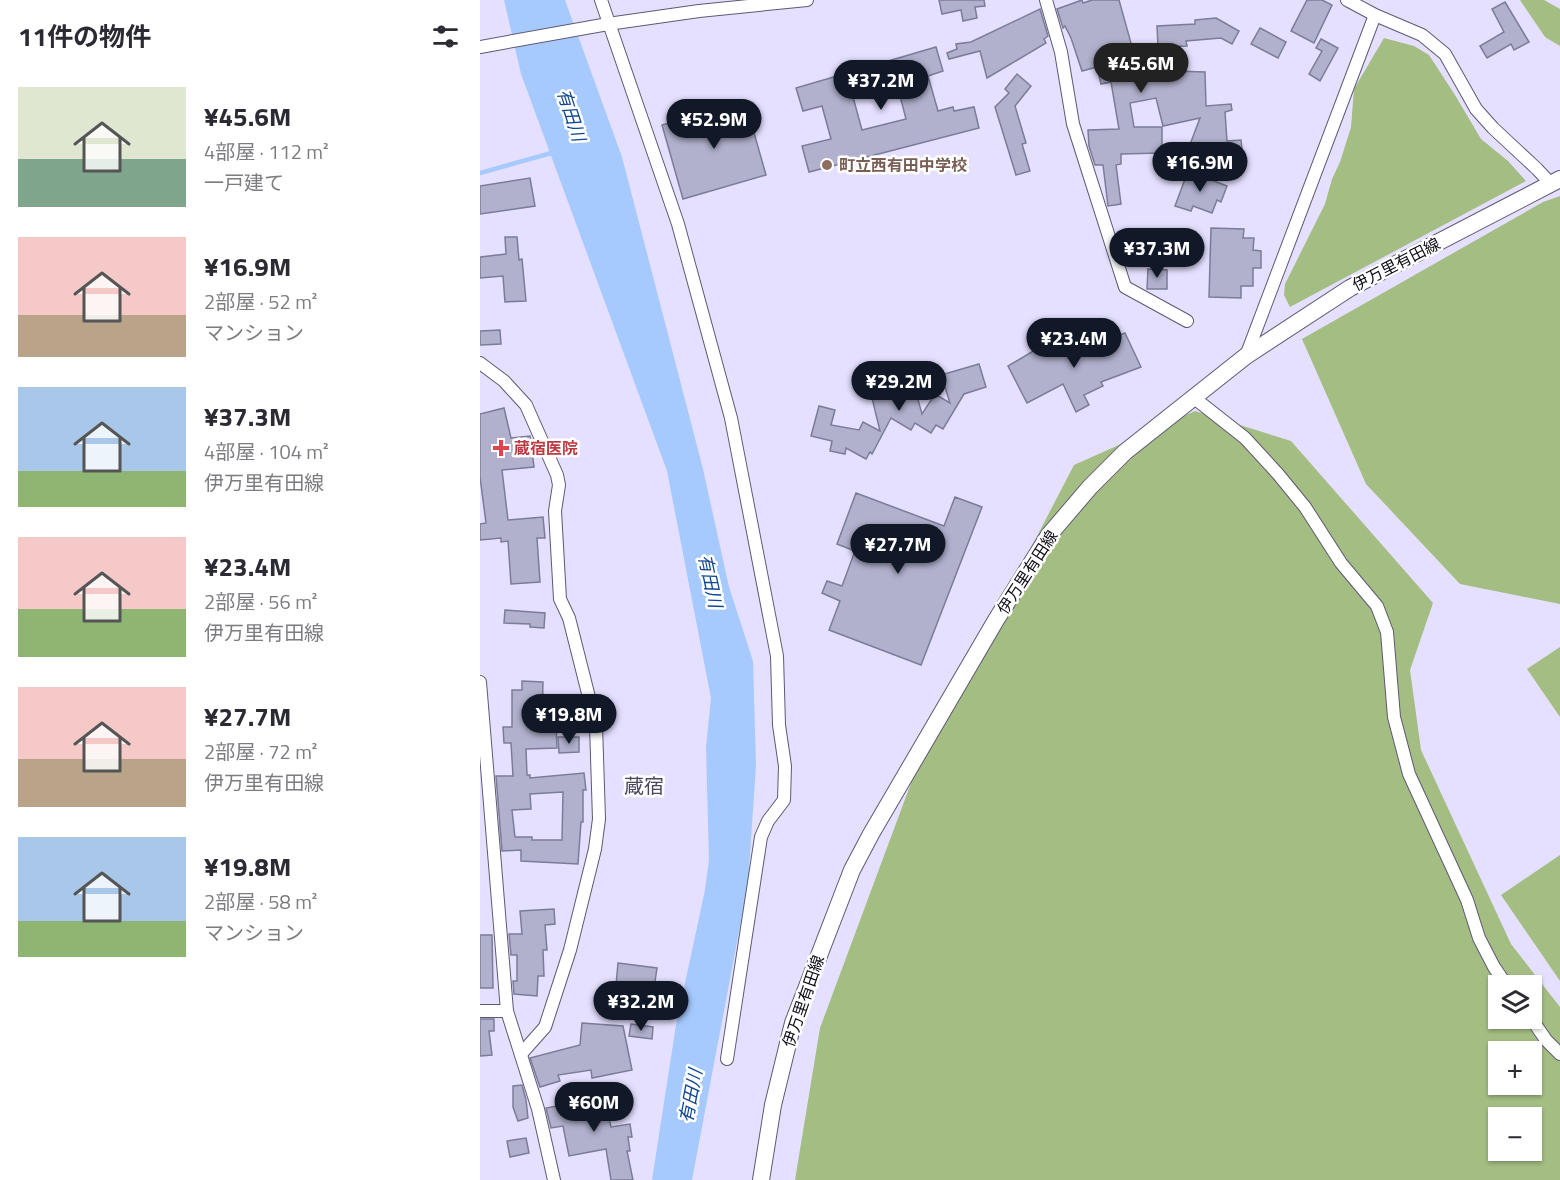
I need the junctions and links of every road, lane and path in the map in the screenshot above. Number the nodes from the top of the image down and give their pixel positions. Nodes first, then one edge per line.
1 (601, 0) edge
2 (807, 0) edge
3 (1046, 0) edge
4 (1347, 0) edge
5 (699, 5) edge
6 (1375, 15) junction
7 (608, 24) junction
8 (481, 47) edge
9 (1556, 182) edge
10 (1187, 321) dead end
11 (1246, 356) junction
12 (480, 363) edge
13 (1193, 397) junction
14 (480, 682) edge
15 (1499, 975) edge
16 (480, 1011) edge
17 (507, 1011) junction
18 (1538, 1029) edge
19 (1560, 1053) edge
20 (521, 1054) junction
21 (727, 1059) dead end
22 (554, 1180) edge
23 (761, 1180) edge

1 - 7 street
2 - 5 street
3 - 10 street
4 - 6 street
5 - 7 street
6 - 9 street
6 - 11 street
7 - 8 street
7 - 21 street
9 - 11 main road, 伊万里有田線
11 - 13 main road, 伊万里有田線
12 - 20 street
13 - 15 street
13 - 23 main road, 伊万里有田線
14 - 17 street
16 - 17 street
17 - 20 street
18 - 19 street
20 - 22 street

